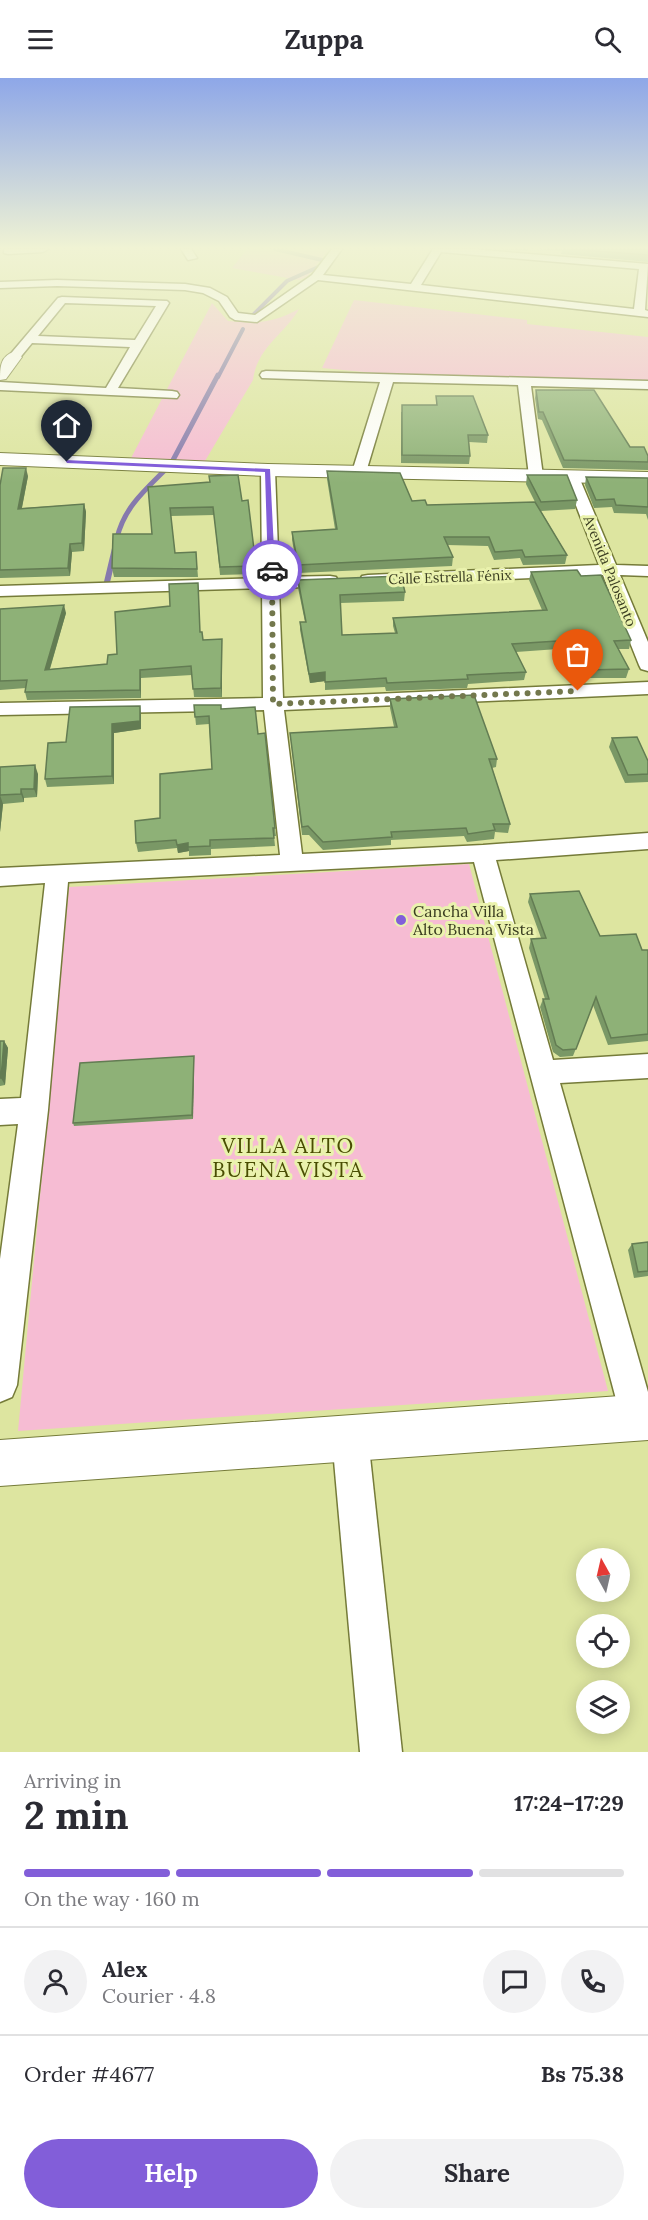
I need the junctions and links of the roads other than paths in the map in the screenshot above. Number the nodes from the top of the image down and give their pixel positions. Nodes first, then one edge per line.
1 (39, 327) edge
2 (148, 327) edge
3 (29, 339) junction
4 (138, 344) junction
5 (7, 357) edge
6 (0, 375) edge
7 (266, 375) dead end
8 (388, 378) junction
9 (524, 382) junction
10 (648, 385) edge
11 (0, 386) edge
12 (110, 391) junction
13 (172, 395) dead end
14 (0, 459) edge
15 (268, 470) junction
16 (359, 472) junction
17 (536, 476) junction
18 (572, 477) junction
19 (648, 478) edge
20 (611, 570) junction
21 (648, 571) edge
22 (272, 583) junction
23 (0, 591) edge
24 (648, 665) edge
25 (648, 688) edge
26 (273, 704) junction
27 (0, 709) edge
28 (648, 841) edge
29 (483, 853) junction
30 (292, 862) junction
31 (57, 875) junction
32 (0, 877) edge
33 (648, 1066) edge
34 (543, 1072) junction
35 (34, 1110) junction
36 (0, 1112) edge
37 (0, 1385) edge
38 (643, 1417) edge
39 (350, 1438) junction
40 (0, 1463) edge
41 (381, 1752) edge

1 - 3 street
2 - 4 street
3 - 4 street
3 - 5 street
4 - 12 street
5 - 6 street
7 - 8 street
8 - 9 street
8 - 16 street
9 - 10 street
9 - 17 street
11 - 12 street
12 - 13 street
14 - 15 street
15 - 16 street
15 - 22 street
16 - 17 street
17 - 18 street
18 - 19 street
18 - 20 street, Avenida Palosanto
20 - 21 street, Calle Estrella Fénix
20 - 22 street, Calle Estrella Fénix
20 - 24 street, Avenida Palosanto
22 - 23 street, Calle Estrella Fénix
22 - 26 street
25 - 26 street
26 - 27 street
26 - 30 street
28 - 29 street
29 - 30 street
29 - 34 street
30 - 31 street
31 - 32 street
31 - 35 street
33 - 34 street
34 - 38 street
35 - 36 street
35 - 37 street
38 - 39 street
39 - 40 street
39 - 41 street

